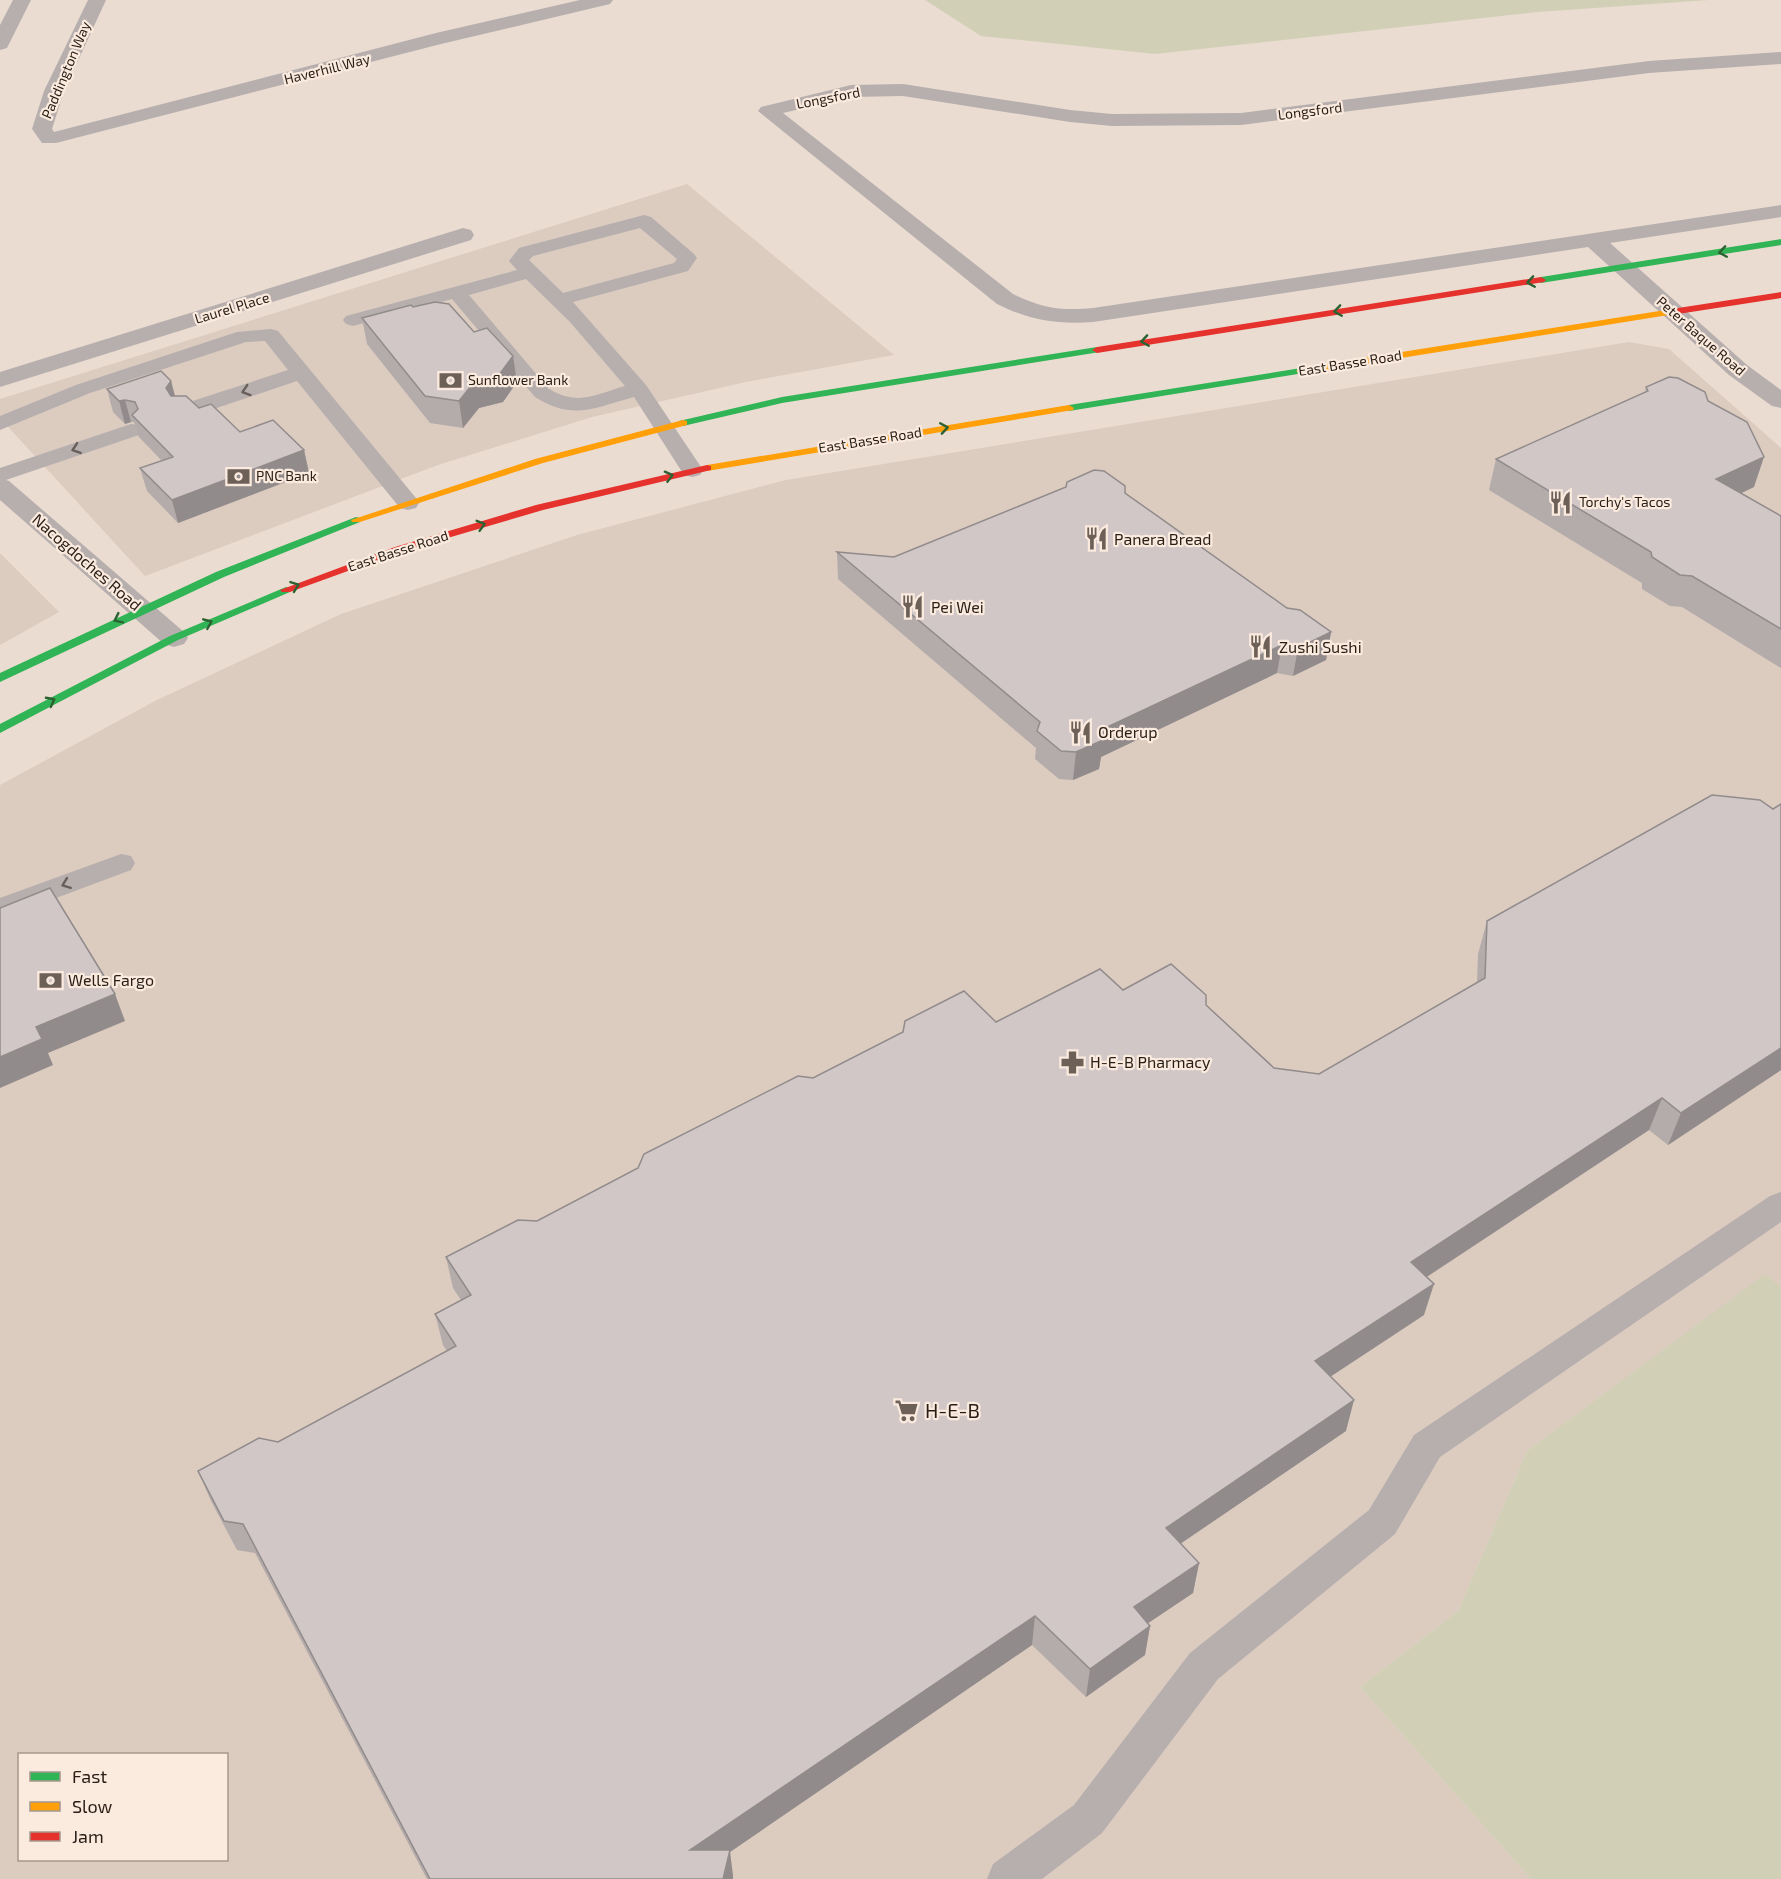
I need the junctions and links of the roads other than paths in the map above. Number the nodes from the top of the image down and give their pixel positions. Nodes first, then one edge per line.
1 (22, 0) edge
2 (97, 0) edge
3 (604, 0) edge
4 (0, 44) edge
5 (1781, 58) edge
6 (49, 140) joint
7 (1781, 211) edge
8 (464, 235) dead end
9 (1592, 239) junction
10 (1781, 242) edge
11 (1624, 267) junction
12 (530, 272) junction
13 (456, 292) junction
14 (1781, 294) edge
15 (559, 300) junction
16 (1673, 312) junction
17 (353, 320) dead end
18 (302, 372) junction
19 (0, 380) edge
20 (639, 389) junction
21 (1781, 401) edge
22 (185, 411) edge
23 (0, 424) edge
24 (664, 425) junction
25 (131, 430) edge
26 (692, 470) junction
27 (0, 476) edge
28 (0, 486) edge
29 (408, 503) junction
30 (140, 608) junction
31 (174, 638) junction
32 (0, 678) edge
33 (0, 729) edge
34 (121, 863) dead end
35 (0, 909) edge
36 (1781, 1205) edge
37 (1008, 1879) edge

1 - 4 street
2 - 6 street, Paddington Way
3 - 6 street, Haverhill Way
5 - 9 street, Longsford
7 - 9 street, Longsford
8 - 19 street, Laurel Place
9 - 11 street
10 -> 11 main road
11 - 16 street, Peter Baque Road
11 -> 24 main road
12 - 13 lane
12 - 15 lane
12 - 15 lane
13 - 17 lane
13 - 20 lane
14 - 16 main road, East Basse Road
15 - 20 lane
16 - 21 street, Peter Baque Road
26 -> 16 main road, East Basse Road
18 -> 22 lane
18 - 23 lane
18 - 29 lane
20 - 24 lane
24 - 26 lane
24 - 29 main road
25 -> 27 lane
31 -> 26 main road, East Basse Road
28 - 30 street, Nacogdoches Road
29 - 30 main road
30 - 31 street, Nacogdoches Road
30 -> 32 main road
33 -> 31 main road, East Basse Road
34 -> 35 lane
36 - 37 lane

